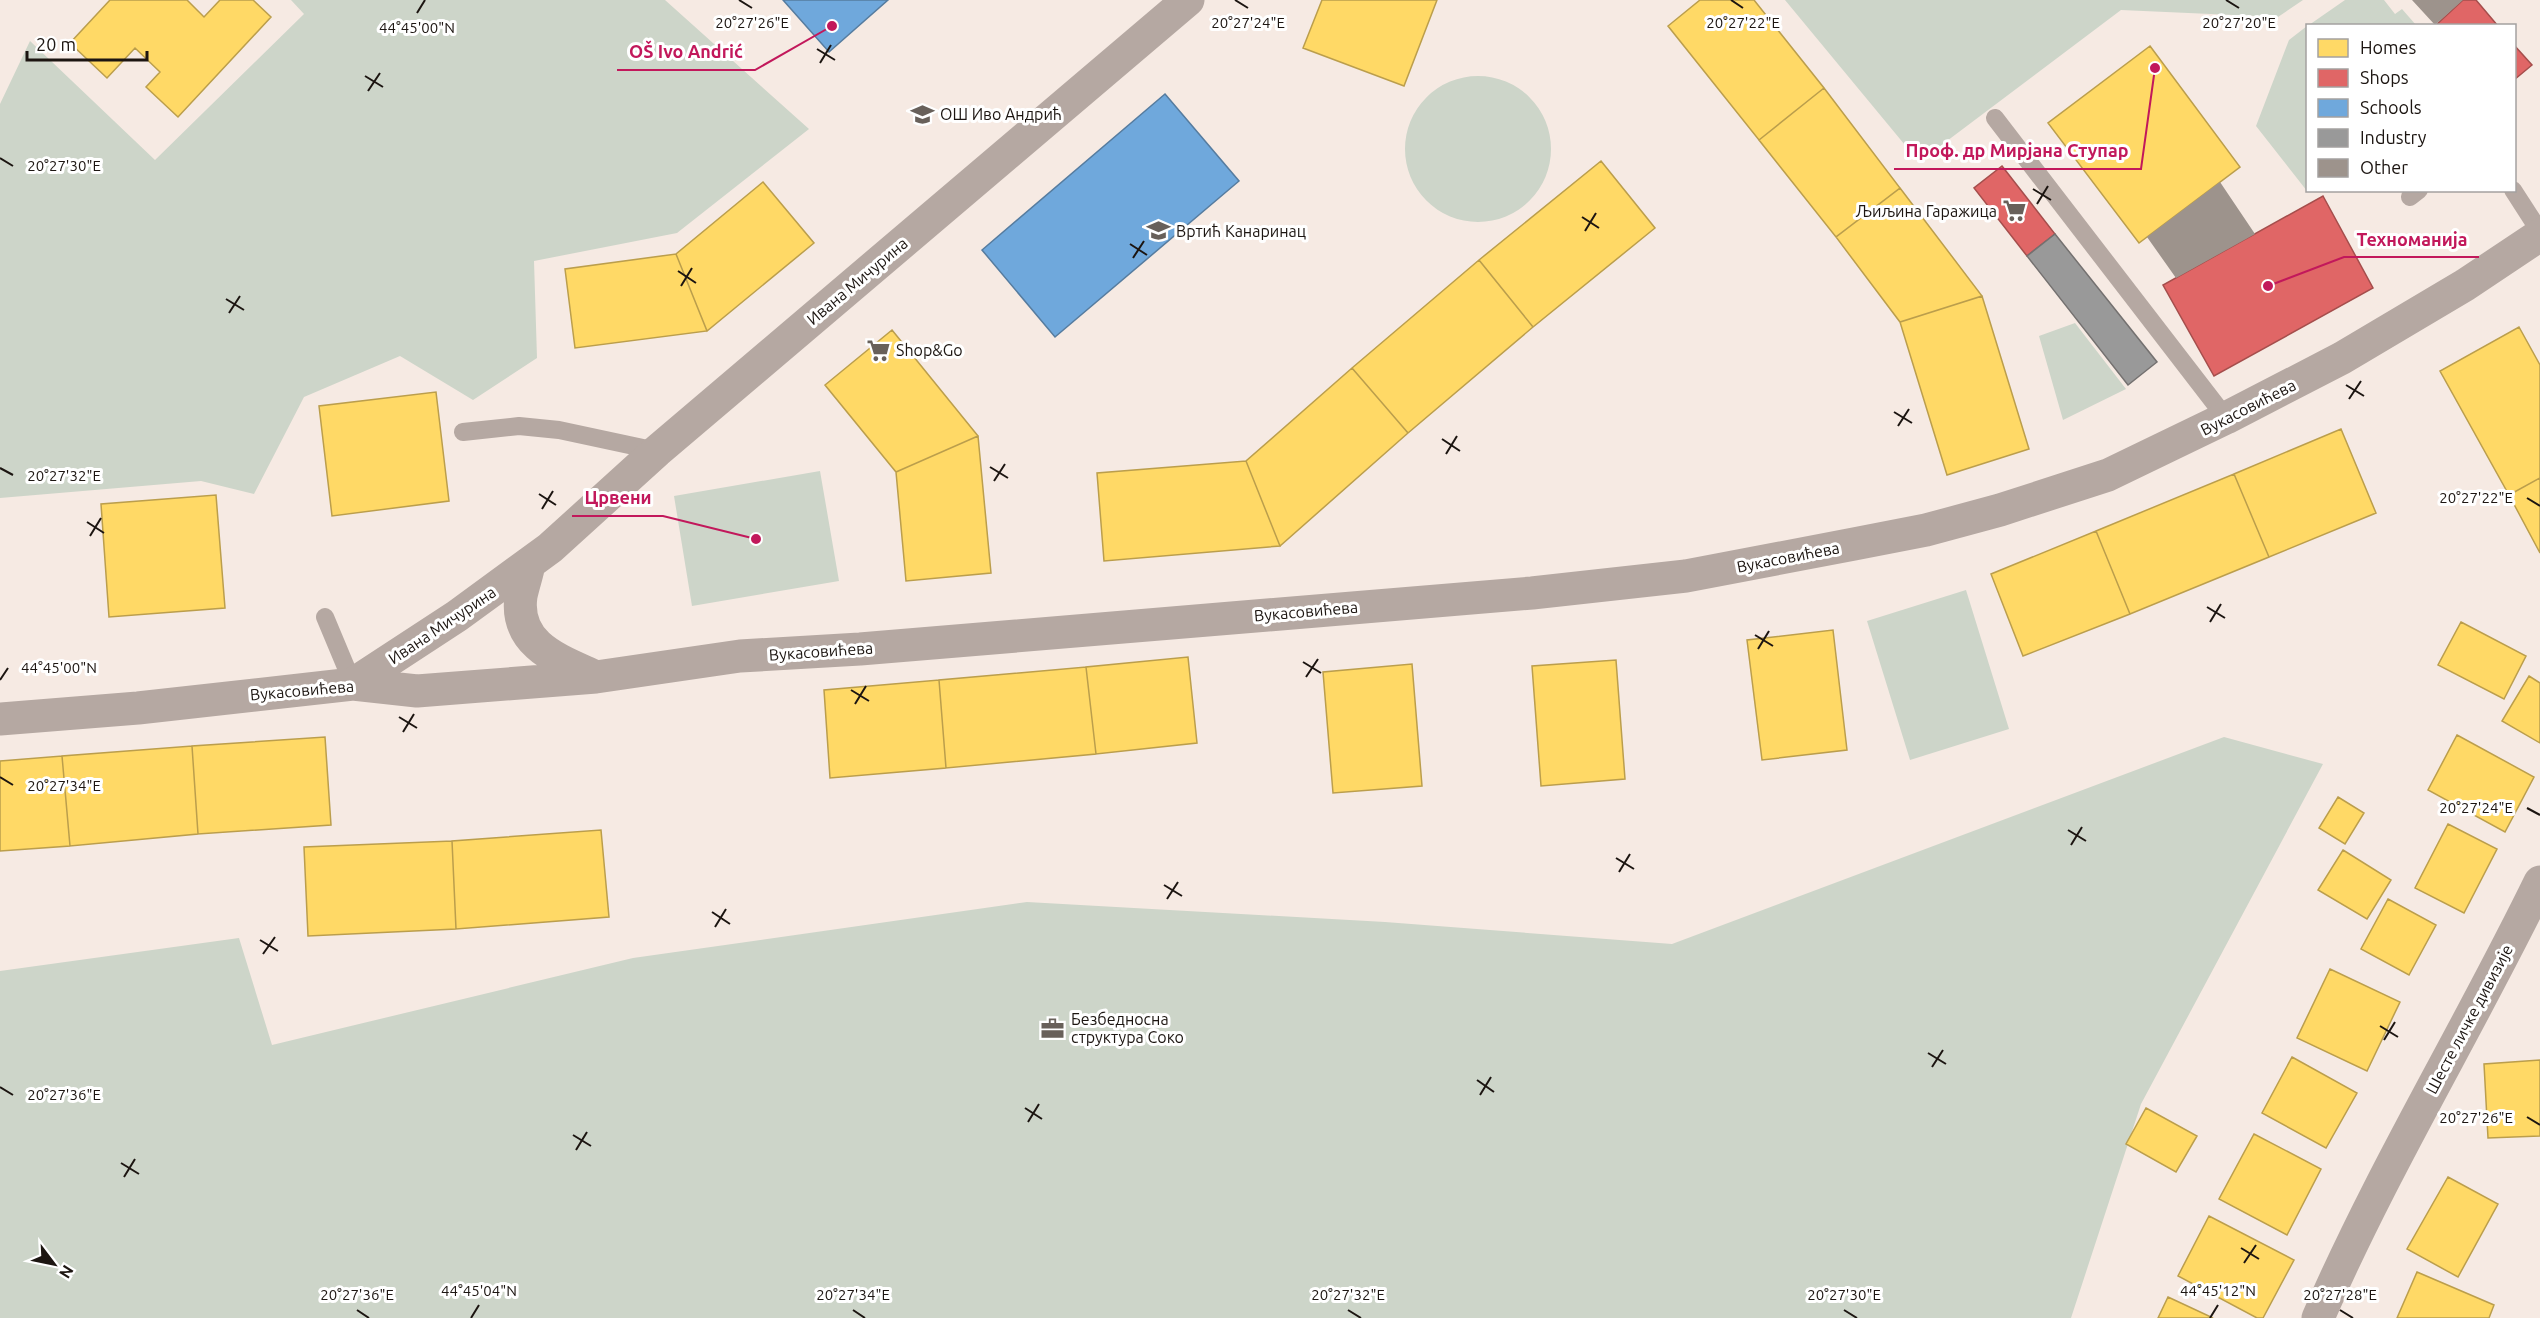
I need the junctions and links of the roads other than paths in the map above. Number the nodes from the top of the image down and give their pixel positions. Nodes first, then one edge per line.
1 (1188, 0) edge
2 (1995, 118) dead end
3 (2514, 192) edge
4 (2540, 233) edge
5 (2226, 418) junction
6 (463, 432) dead end
7 (657, 451) junction
8 (530, 564) junction
9 (325, 617) dead end
10 (596, 677) junction
11 (353, 684) junction
12 (0, 719) edge
13 (2536, 907) edge
14 (2318, 1318) edge

1 - 7 street, Ивана Мичурина
2 - 5 lane
3 - 4 lane
4 - 5 street, Вукасовићева
5 - 10 street, Вукасовићева
6 - 7 lane
7 - 8 street, Ивана Мичурина
8 - 10 street, Ивана Мичурина
8 - 11 street, Ивана Мичурина
9 - 11 lane
10 - 11 street, Вукасовићева
11 - 12 street, Вукасовићева
13 - 14 street, Шесте личке дивизије

